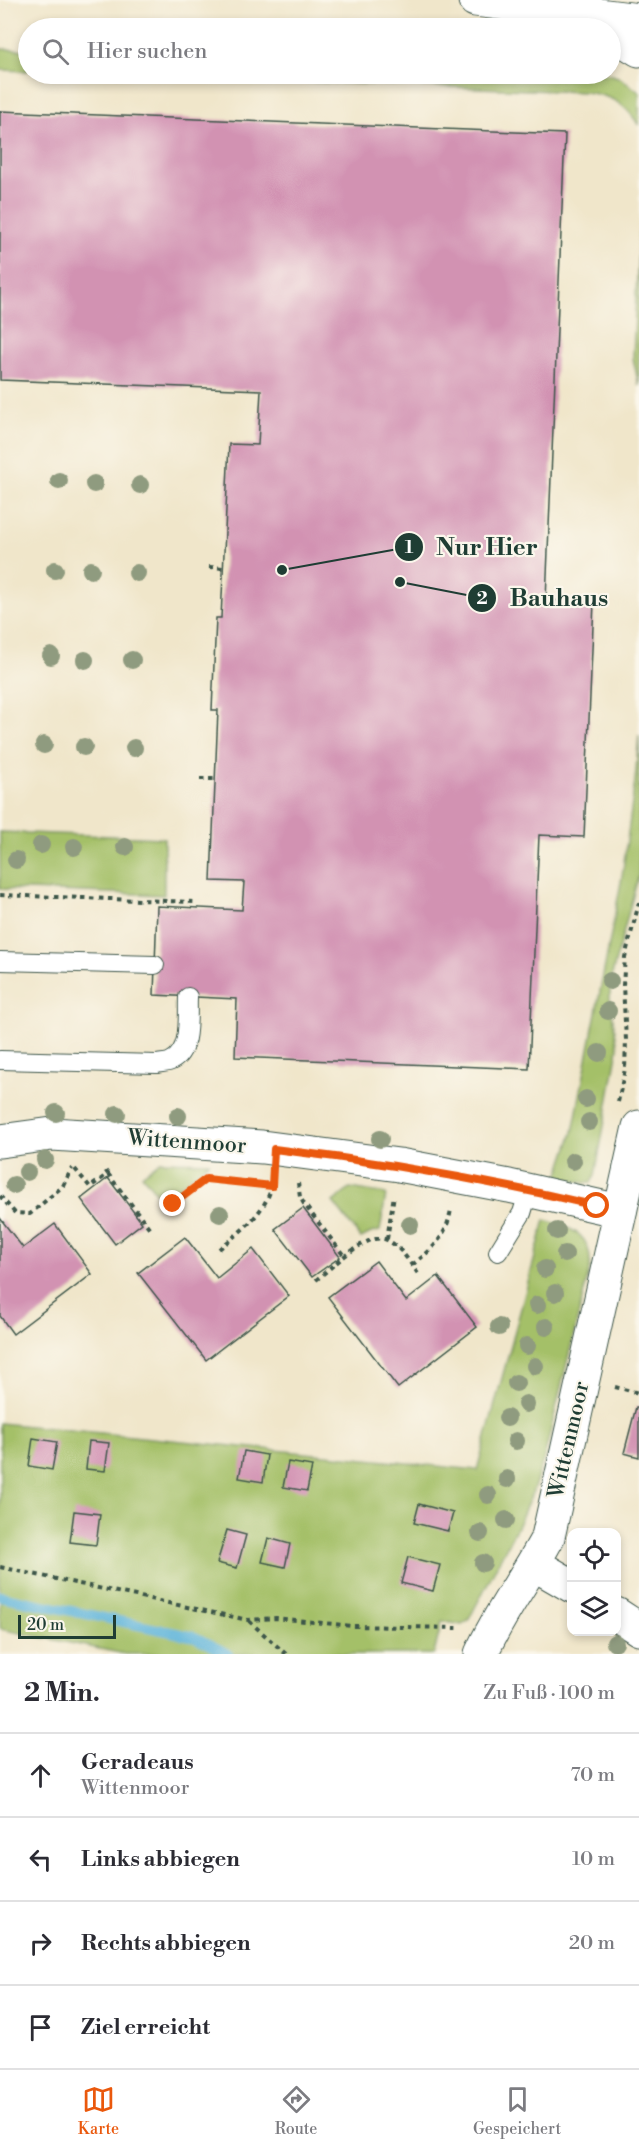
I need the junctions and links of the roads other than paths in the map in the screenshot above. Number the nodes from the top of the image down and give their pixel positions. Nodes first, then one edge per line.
1 (475, 0) edge
2 (564, 10) junction
3 (581, 18) edge
4 (639, 20) edge
5 (621, 39) edge
6 (639, 50) edge
7 (0, 961) edge
8 (155, 965) dead end
9 (188, 997) dead end
10 (0, 1060) edge
11 (639, 1127) edge
12 (0, 1141) edge
13 (529, 1190) junction
14 (620, 1211) junction
15 (498, 1252) dead end
16 (534, 1564) junction
17 (567, 1583) edge
18 (621, 1617) edge
19 (639, 1629) edge
20 (487, 1641) edge

1 - 2 main road
2 - 3 main road
2 - 4 main road
5 - 6 main road
7 - 8 lane
9 - 10 lane
11 - 14 main road, Wittenmoor
12 - 13 main road, Wittenmoor
13 - 14 main road, Wittenmoor
13 - 15 lane
14 - 16 main road, Wittenmoor
16 - 17 main road
16 - 20 main road, Wittenmoor
18 - 19 main road

